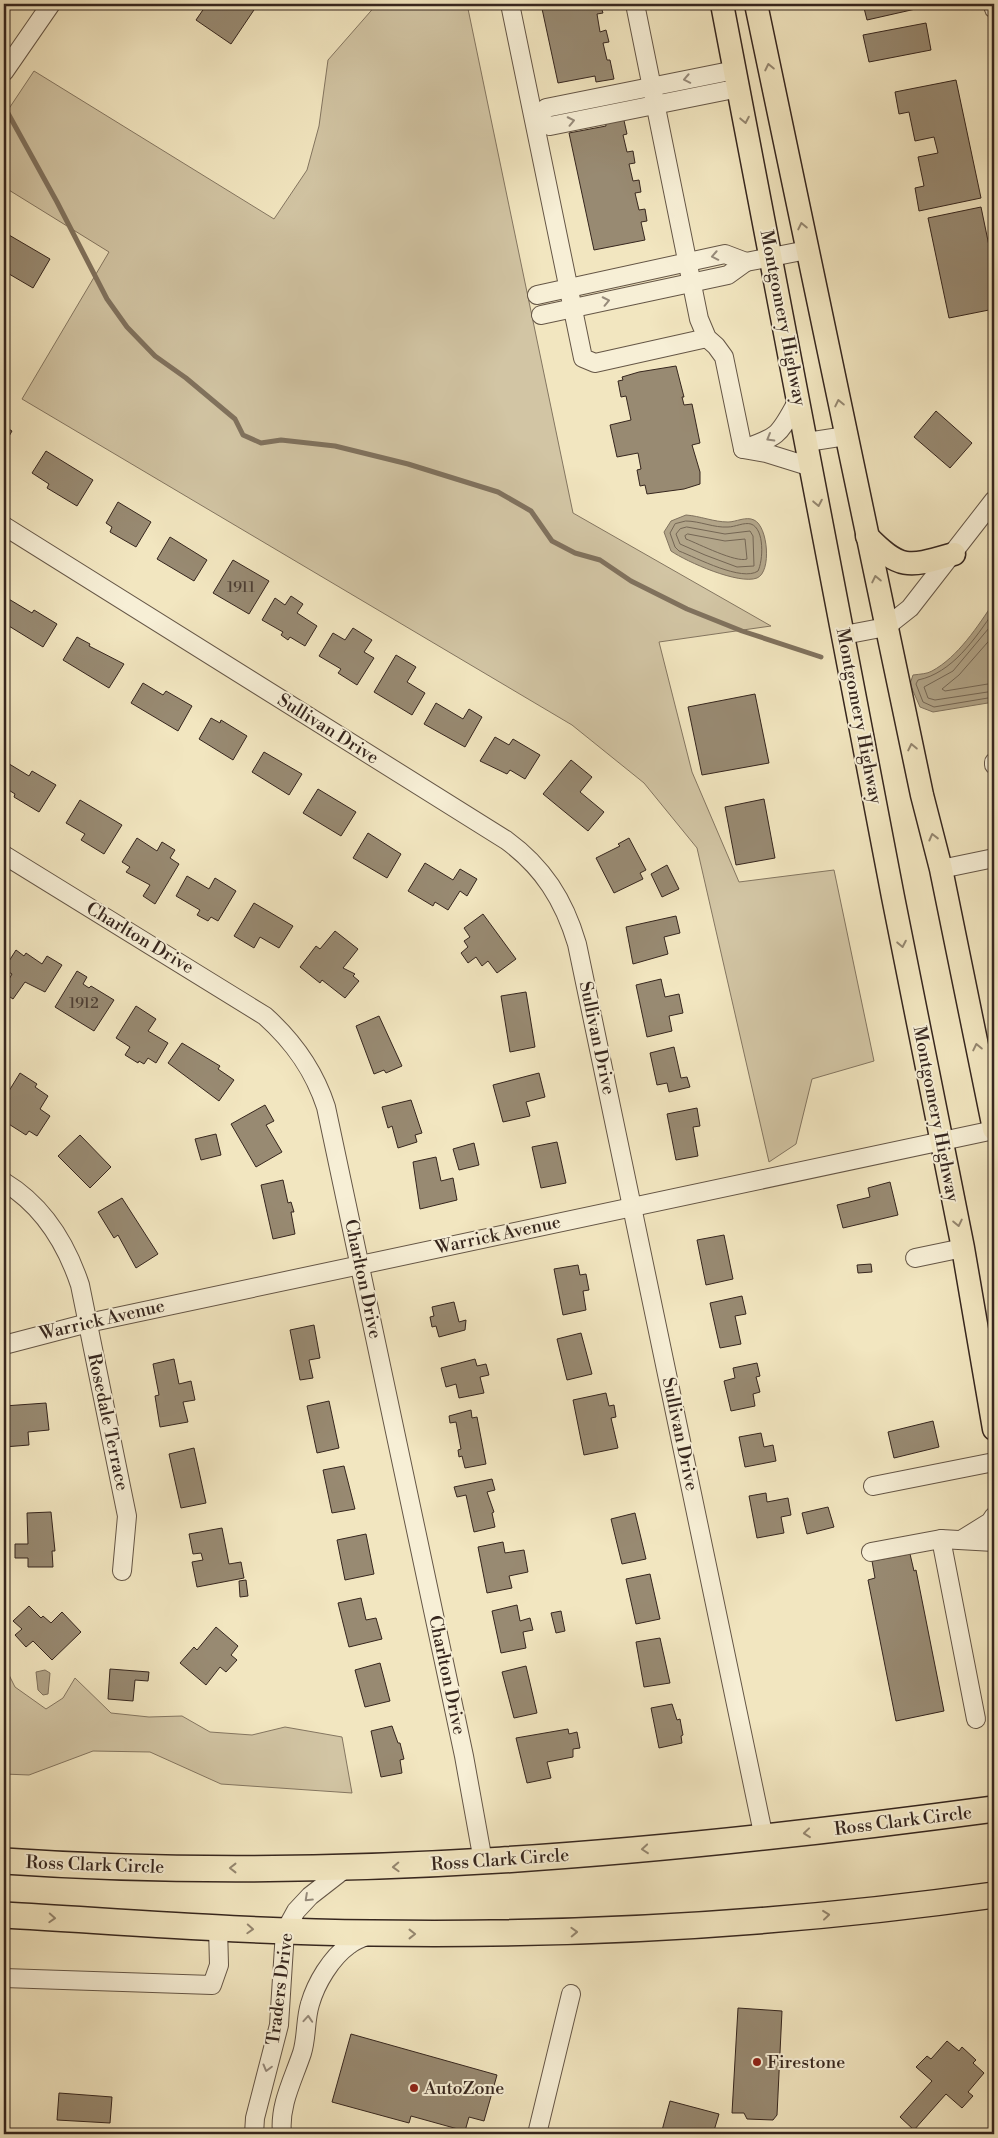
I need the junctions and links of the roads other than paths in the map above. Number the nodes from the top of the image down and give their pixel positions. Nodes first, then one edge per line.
1 (51, 4) edge
2 (510, 4) edge
3 (635, 4) edge
4 (722, 4) edge
5 (756, 4) edge
6 (993, 4) edge
7 (994, 9) edge
8 (4, 72) edge
9 (737, 79) junction
10 (650, 86) junction
11 (654, 104) junction
12 (535, 119) junction
13 (807, 250) junction
14 (771, 257) junction
15 (688, 261) junction
16 (746, 262) junction
17 (691, 284) junction
18 (570, 288) junction
19 (536, 295) dead end
20 (574, 308) junction
21 (541, 315) dead end
22 (707, 338) junction
23 (798, 400) junction
24 (846, 436) junction
25 (807, 442) junction
26 (743, 449) junction
27 (812, 467) junction
28 (994, 500) edge
29 (4, 526) edge
30 (867, 536) junction
31 (954, 554) junction
32 (886, 626) junction
33 (844, 635) junction
34 (4, 855) edge
35 (994, 858) edge
36 (941, 869) junction
37 (994, 1130) edge
38 (941, 1140) junction
39 (4, 1182) edge
40 (632, 1207) junction
41 (963, 1248) junction
42 (915, 1258) dead end
43 (360, 1264) junction
44 (88, 1323) junction
45 (4, 1345) edge
46 (994, 1429) edge
47 (994, 1462) edge
48 (873, 1486) dead end
49 (994, 1516) edge
50 (941, 1539) junction
51 (961, 1540) junction
52 (994, 1542) edge
53 (871, 1552) dead end
54 (122, 1571) dead end
55 (976, 1719) dead end
56 (994, 1792) edge
57 (983, 1811) edge
58 (764, 1838) junction
59 (4, 1861) edge
60 (483, 1861) junction
61 (346, 1868) junction
62 (989, 1899) edge
63 (4, 1915) edge
64 (218, 1927) junction
65 (285, 1931) junction
66 (372, 1934) junction
67 (4, 1978) edge
68 (571, 1994) dead end
69 (254, 2134) edge
70 (282, 2134) edge
71 (537, 2134) edge

1 - 8 street
2 - 12 street
3 - 10 street
4 - 9 main road, Montgomery Highway
13 -> 5 main road, Montgomery Highway
6 - 7 street
9 -> 10 street
9 - 11 street
9 -> 14 main road, Montgomery Highway
10 - 11 street
10 - 12 street
12 -> 11 street
11 - 15 street
12 - 18 street
13 - 14 street
24 -> 13 main road, Montgomery Highway
14 - 16 street
14 - 23 main road, Montgomery Highway
16 -> 15 street
15 - 17 street
15 - 18 street
16 - 17 street
20 -> 17 street
17 - 22 street
18 - 19 street
18 - 20 street
20 - 21 street
20 - 22 street
22 - 26 street
23 - 25 main road, Montgomery Highway
23 -> 26 street
24 - 25 street
24 - 30 main road, Montgomery Highway
25 - 27 main road, Montgomery Highway
26 - 27 street
27 -> 33 main road, Montgomery Highway
28 - 31 street
29 - 40 street, Sullivan Drive
30 - 31 main road
32 -> 30 main road, Montgomery Highway
31 - 32 street
32 - 33 street
36 -> 32 main road, Montgomery Highway
33 -> 38 main road, Montgomery Highway
34 - 43 street, Charlton Drive
35 - 36 street
37 -> 36 main road, Montgomery Highway
37 - 38 street, Warrick Avenue
38 - 40 street, Warrick Avenue
38 -> 41 main road, Montgomery Highway
39 - 44 street, Rosedale Terrace
40 - 43 street, Warrick Avenue
40 - 58 street, Sullivan Drive
41 - 42 street
41 - 46 main road, Montgomery Highway
43 - 44 street, Warrick Avenue
43 - 60 street, Charlton Drive
44 - 45 street, Warrick Avenue
44 - 54 street, Rosedale Terrace
47 - 48 street
49 - 51 street
50 - 51 street
50 - 53 street
50 - 55 street
51 - 52 street
56 - 57 highway
57 -> 58 highway, Ross Clark Circle
58 -> 60 highway, Ross Clark Circle
61 -> 59 highway, Ross Clark Circle
60 -> 61 highway, Ross Clark Circle
61 -> 65 street, Traders Drive
66 -> 62 highway
63 -> 64 highway
64 -> 65 highway
64 - 67 street
65 - 66 highway
65 -> 69 street, Traders Drive
70 -> 66 street, Traders Drive
68 - 71 street

